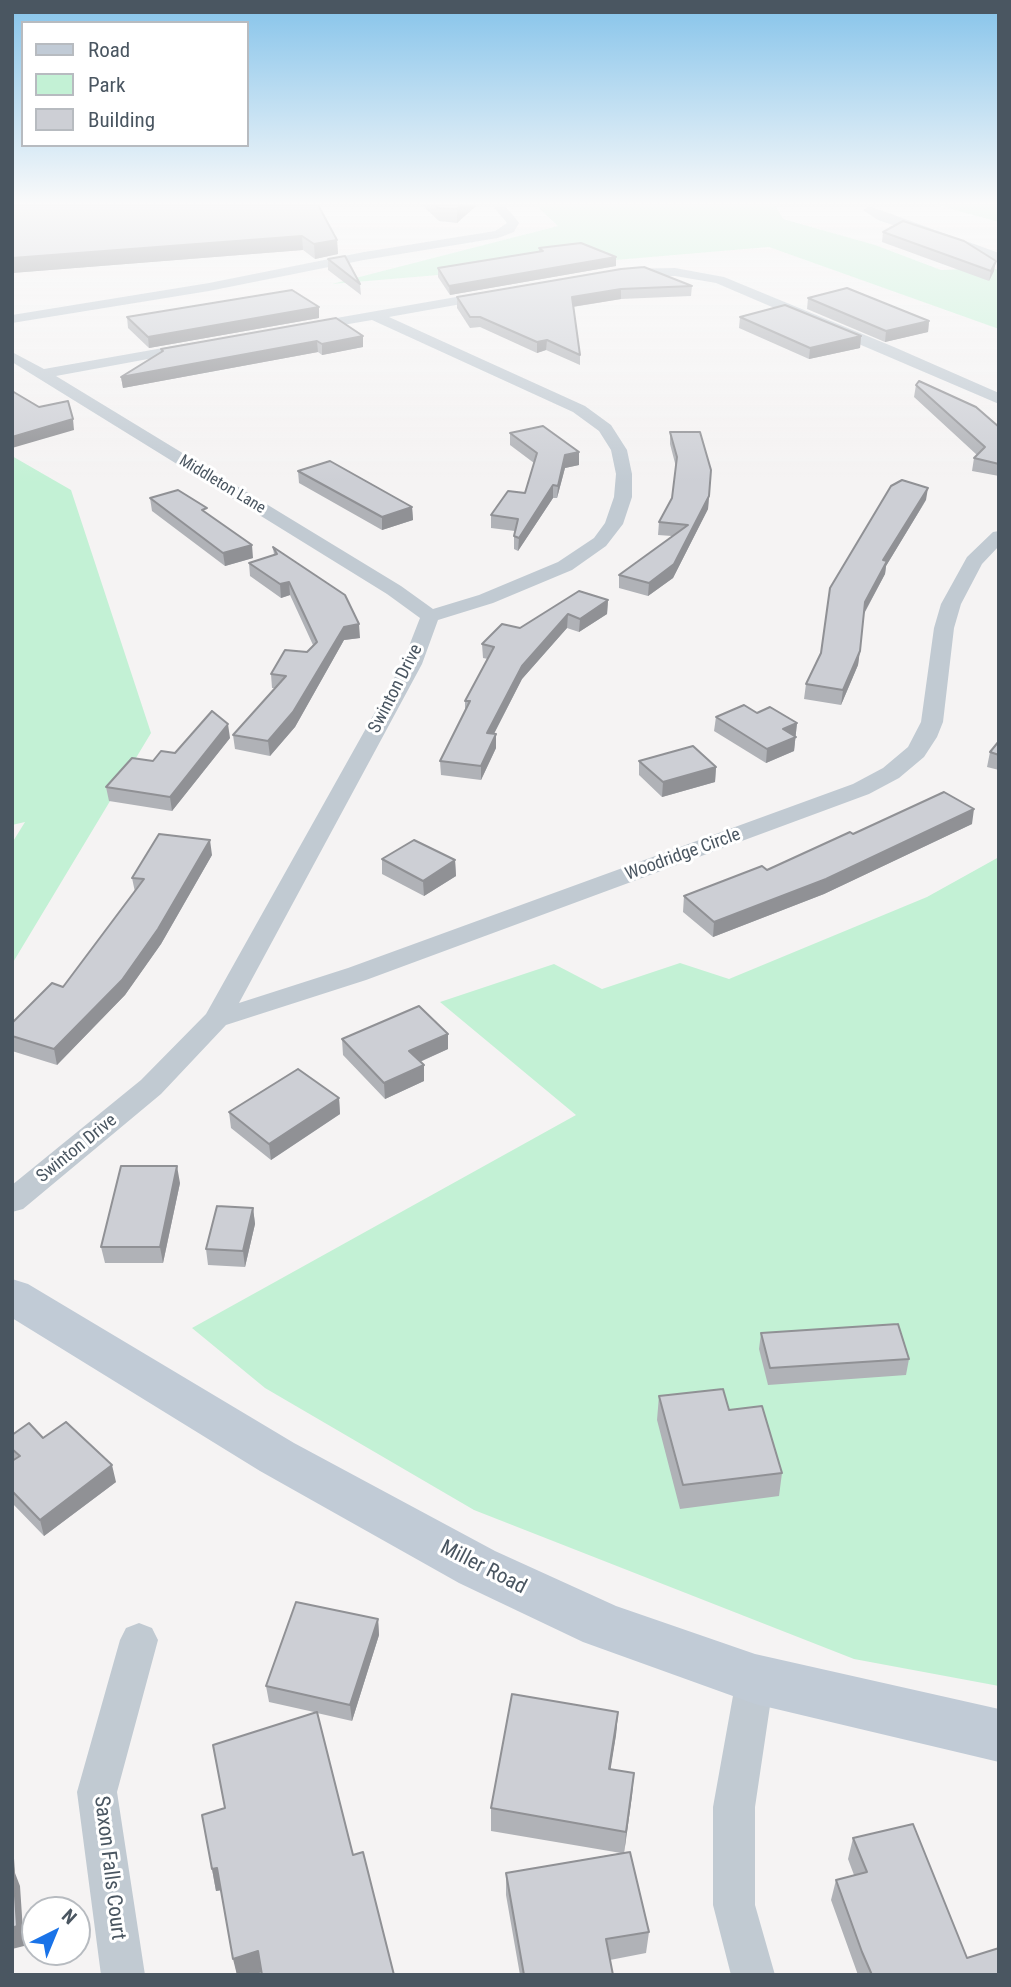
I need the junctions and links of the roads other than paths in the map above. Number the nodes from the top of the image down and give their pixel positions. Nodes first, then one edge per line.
1 (141, 298) edge
2 (477, 298) edge
3 (762, 298) edge
4 (375, 316) junction
5 (12, 319) edge
6 (293, 329) edge
7 (211, 343) edge
8 (12, 356) edge
9 (44, 374) junction
10 (999, 399) edge
11 (999, 536) edge
12 (430, 616) junction
13 (217, 1019) junction
14 (12, 1201) edge
15 (12, 1296) edge
16 (139, 1640) dead end
17 (755, 1679) junction
18 (999, 1736) edge
19 (123, 1975) edge
20 (753, 1975) edge

1 - 5 street
2 - 4 street
3 - 10 street
4 - 6 street
4 - 12 street
7 - 9 street
8 - 9 street, Middleton Lane
9 - 12 street, Middleton Lane
11 - 13 street, Woodridge Circle
12 - 13 street, Swinton Drive
13 - 14 street, Swinton Drive
15 - 17 street, Miller Road
16 - 19 street, Saxon Falls Court
17 - 18 street, Miller Road
17 - 20 street

